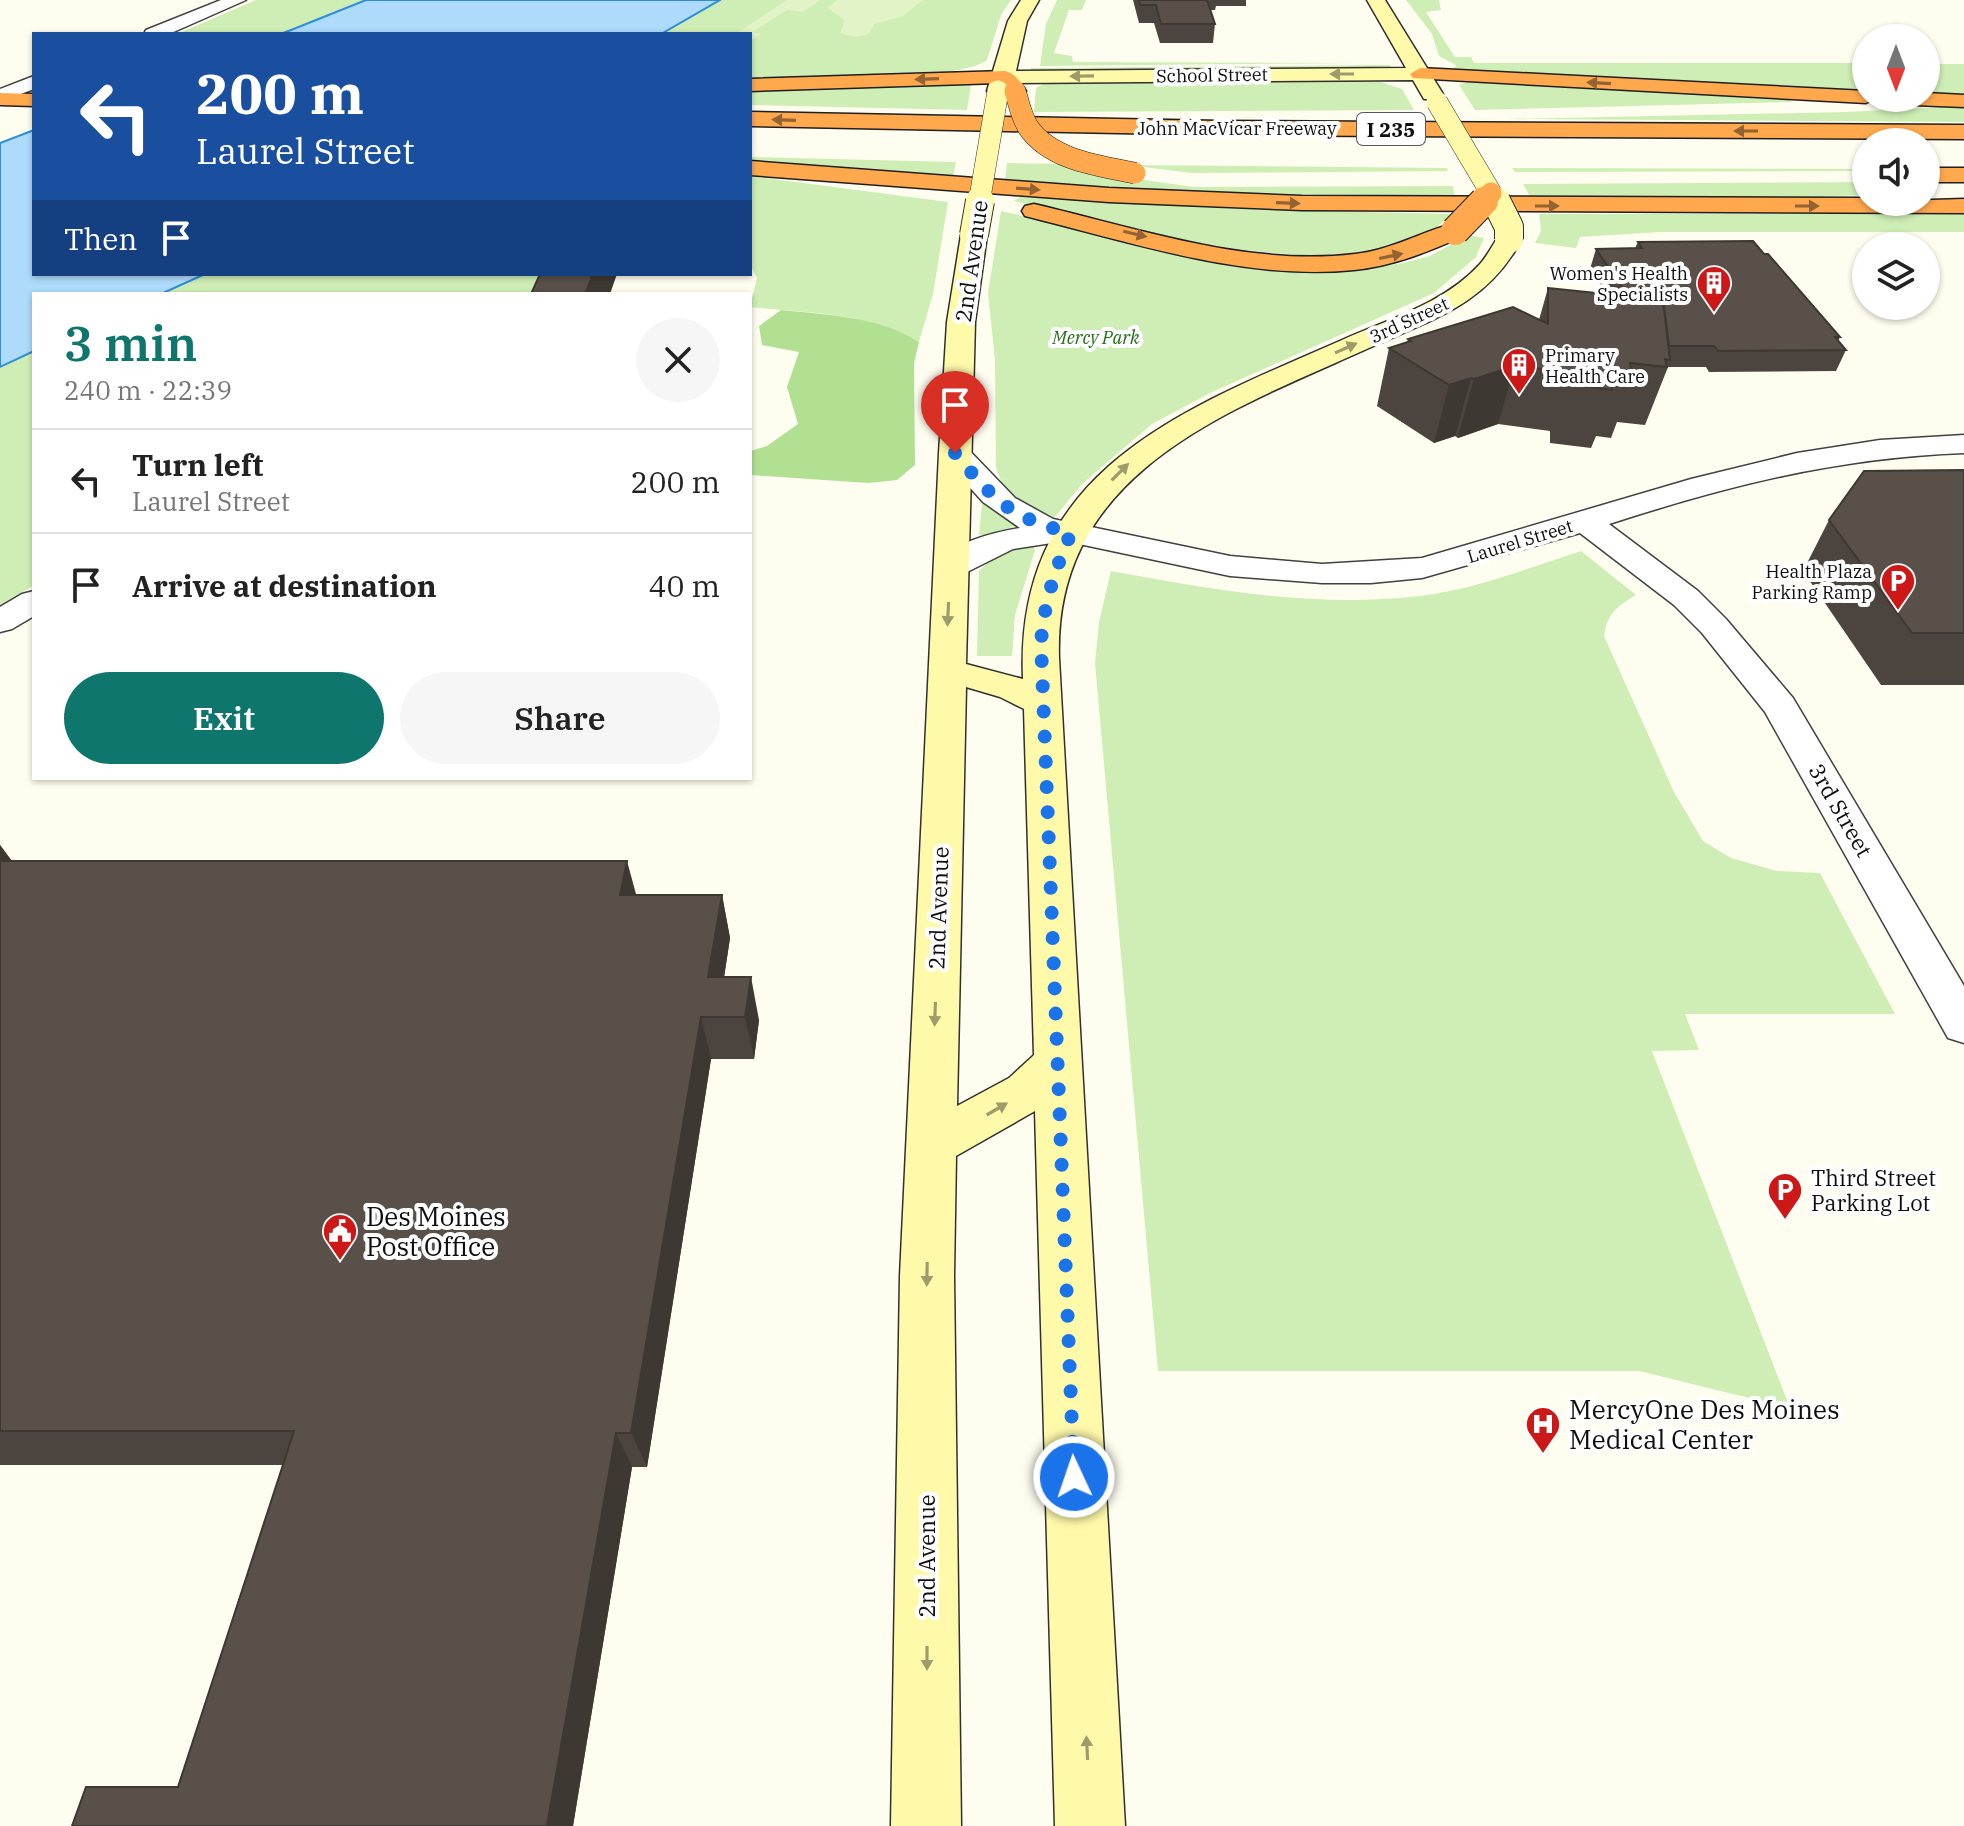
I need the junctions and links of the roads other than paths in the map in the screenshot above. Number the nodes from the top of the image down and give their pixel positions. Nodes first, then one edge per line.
1 (237, 0) edge
2 (1030, 0) edge
3 (1376, 0) edge
4 (158, 32) edge
5 (1420, 74) junction
6 (32, 83) edge
7 (752, 85) edge
8 (1006, 86) junction
9 (1852, 96) edge
10 (0, 97) edge
11 (32, 100) edge
12 (1940, 100) edge
13 (1964, 101) edge
14 (752, 119) edge
15 (818, 121) junction
16 (1964, 132) edge
17 (963, 150) dead end
18 (1491, 156) dead end
19 (1940, 158) edge
20 (1964, 158) edge
21 (1142, 163) junction
22 (752, 168) edge
23 (811, 173) junction
24 (1940, 175) edge
25 (1964, 175) edge
26 (1512, 178) dead end
27 (1295, 179) dead end
28 (1491, 193) junction
29 (1964, 206) edge
30 (1964, 444) edge
31 (955, 453) junction
32 (1585, 521) junction
33 (1071, 533) junction
34 (951, 567) junction
35 (32, 602) edge
36 (0, 622) edge
37 (946, 670) junction
38 (1043, 703) junction
39 (1964, 1025) edge
40 (1056, 1064) junction
41 (931, 1145) junction
42 (926, 1826) edge
43 (1090, 1826) edge

1 - 4 street
2 - 8 main road, 2nd Avenue
3 - 5 main road, 3rd Street
5 -> 8 main road, School Street
9 -> 5 highway
5 - 28 main road, 3rd Street, bridge
6 - 10 street
8 -> 7 highway
8 - 21 highway, bridge
8 - 31 main road, 2nd Avenue, bridge
10 - 11 highway
12 - 13 highway
13 - 15 highway
15 -> 14 highway, John MacVicar Freeway / I 235
16 -> 15 highway, John MacVicar Freeway / I 235
17 - 21 highway, John MacVicar Freeway
18 - 26 highway, I 235
19 - 20 highway
21 - 27 highway
22 - 23 highway
23 -> 28 highway, bridge
23 -> 29 highway
24 - 25 highway
33 -> 28 main road, 3rd Street, bridge
30 - 32 street, Laurel Street
31 - 33 street, Laurel Street
31 - 34 main road, 2nd Avenue
32 - 33 street, Laurel Street
32 - 39 street, 3rd Street
33 - 34 street, Laurel Street
33 - 38 main road
34 -> 37 main road, 2nd Avenue
35 - 36 street
37 - 38 main road
37 -> 41 main road, 2nd Avenue
38 - 40 main road
41 -> 40 main road
43 -> 40 main road
41 -> 42 main road, 2nd Avenue

